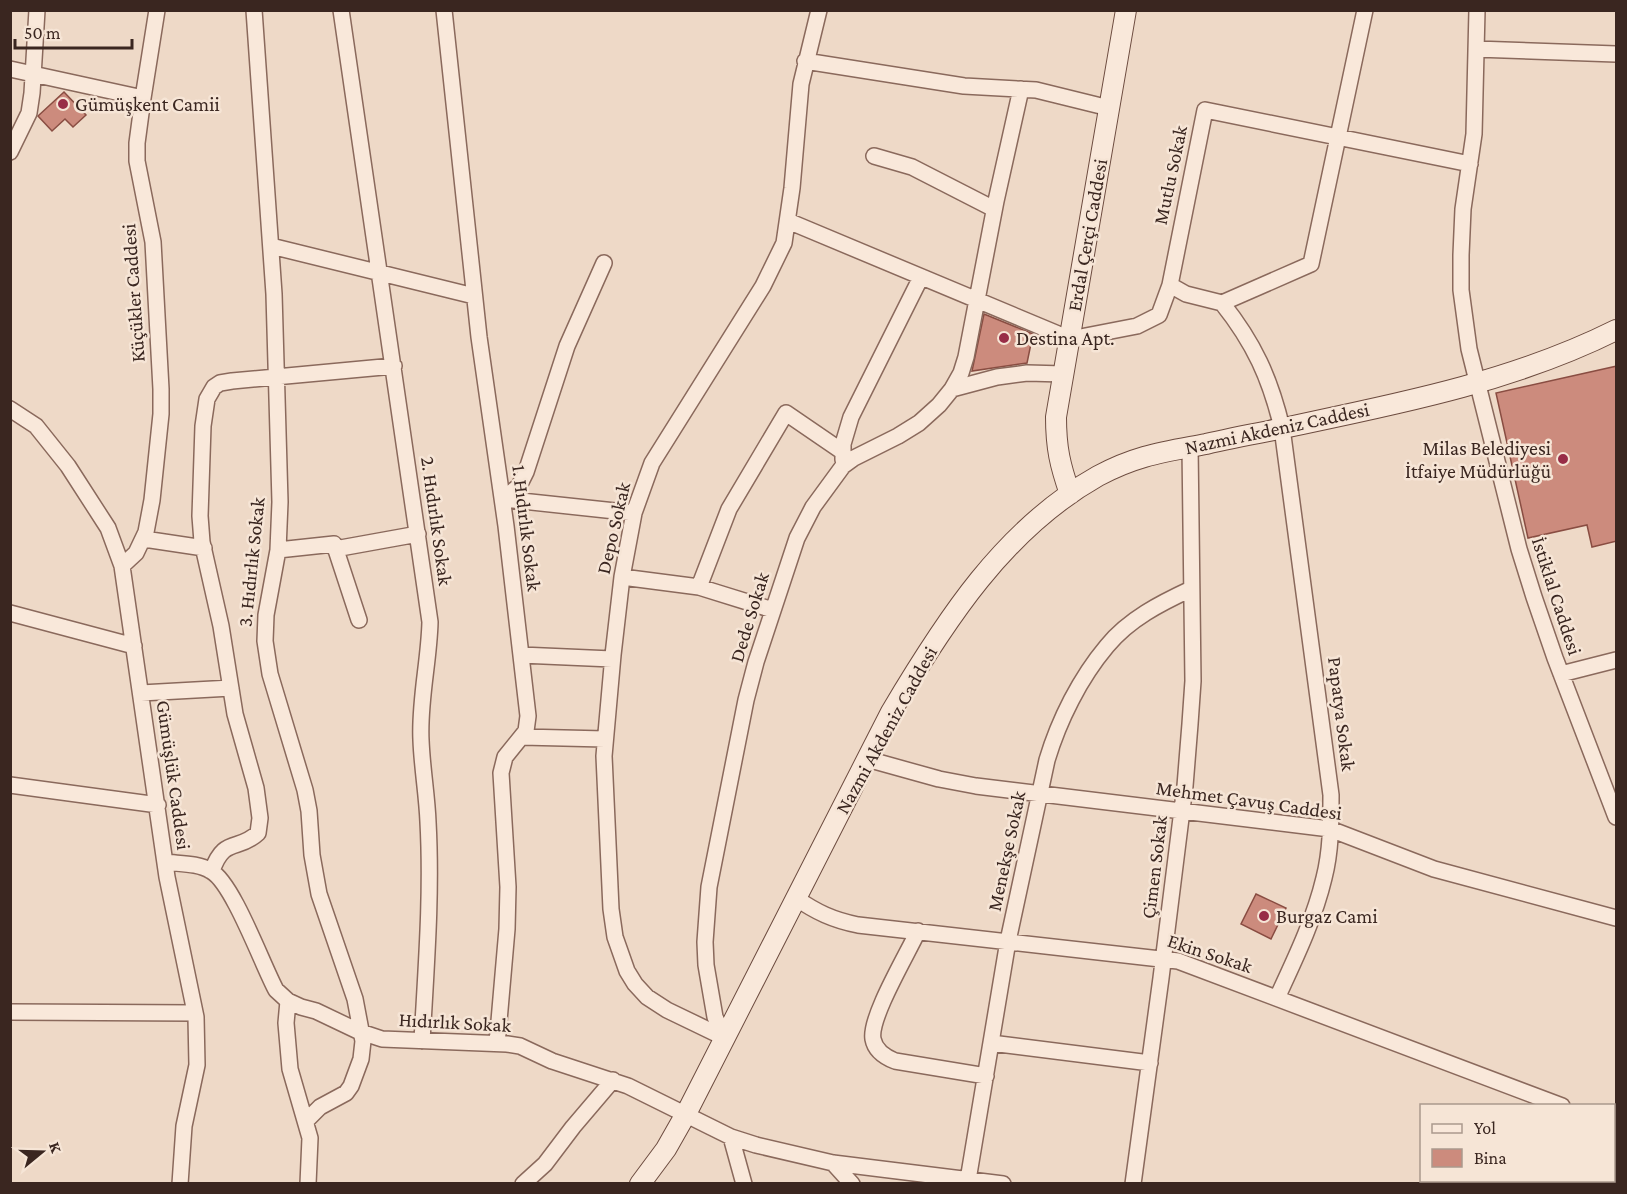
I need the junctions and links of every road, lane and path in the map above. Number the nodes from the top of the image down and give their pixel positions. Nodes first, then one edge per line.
1 (37, 10) edge
2 (157, 10) edge
3 (254, 10) edge
4 (341, 10) edge
5 (444, 10) edge
6 (819, 10) edge
7 (1126, 10) edge
8 (1365, 10) edge
9 (1477, 10) edge
10 (1476, 49) junction
11 (1617, 54) edge
12 (805, 62) junction
13 (10, 69) edge
14 (33, 74) junction
15 (1021, 89) junction
16 (143, 98) junction
17 (1109, 108) junction
18 (1338, 137) junction
19 (10, 152) edge
20 (874, 156) dead end
21 (1470, 164) junction
22 (994, 209) junction
23 (788, 221) junction
24 (271, 246) junction
25 (604, 263) dead end
26 (381, 273) junction
27 (921, 277) junction
28 (1170, 285) junction
29 (474, 296) junction
30 (977, 300) junction
31 (1222, 303) junction
32 (1617, 330) edge
33 (1070, 339) junction
34 (394, 366) junction
35 (1064, 374) junction
36 (275, 377) junction
37 (1478, 383) junction
38 (952, 389) junction
39 (10, 410) edge
40 (1282, 428) junction
41 (1190, 446) junction
42 (843, 459) junction
43 (1070, 494) junction
44 (503, 499) junction
45 (634, 513) junction
46 (418, 534) junction
47 (144, 539) junction
48 (204, 548) junction
49 (335, 549) junction
50 (278, 550) junction
51 (122, 566) junction
52 (622, 577) junction
53 (699, 587) junction
54 (1191, 589) junction
55 (773, 610) junction
56 (10, 613) edge
57 (359, 620) dead end
58 (134, 646) junction
59 (521, 655) junction
60 (612, 659) junction
61 (1617, 660) edge
62 (1561, 674) junction
63 (231, 688) junction
64 (141, 693) junction
65 (522, 737) junction
66 (605, 739) junction
67 (867, 759) junction
68 (10, 785) edge
69 (1611, 790) edge
70 (1039, 794) junction
71 (158, 805) junction
72 (1182, 812) junction
73 (1617, 817) edge
74 (1330, 829) junction
75 (165, 862) junction
76 (212, 871) junction
77 (796, 898) junction
78 (1617, 918) edge
79 (918, 931) junction
80 (1008, 941) junction
81 (1164, 958) junction
82 (1276, 998) junction
83 (288, 1001) junction
84 (10, 1012) edge
85 (195, 1013) junction
86 (362, 1033) junction
87 (726, 1038) junction
88 (422, 1041) junction
89 (991, 1043) junction
90 (496, 1044) junction
91 (1150, 1063) junction
92 (986, 1076) junction
93 (613, 1080) junction
94 (1557, 1104) edge
95 (685, 1116) junction
96 (306, 1121) junction
97 (730, 1137) junction
98 (833, 1162) junction
99 (880, 1170) junction
100 (968, 1180) junction
101 (180, 1184) edge
102 (308, 1184) edge
103 (523, 1184) edge
104 (640, 1184) edge
105 (744, 1184) edge
106 (852, 1184) edge
107 (901, 1184) edge
108 (1003, 1184) edge
109 (1133, 1184) edge

1 - 14 street
2 - 16 street, Küçükler Caddesi
3 - 24 street, 3. Hıdırlık Sokak
4 - 26 street, 2. Hıdırlık Sokak
5 - 29 street, 1. Hıdırlık Sokak
6 - 12 street, Depo Sokak
7 - 17 street, Erdal Çerçi Caddesi
8 - 18 street
9 - 10 street, İstiklal Caddesi
10 - 11 street
10 - 21 street, İstiklal Caddesi
12 - 15 street
12 - 23 street, Depo Sokak
13 - 14 street
14 - 16 street
14 - 19 street
15 - 17 street
15 - 22 street, Dede Sokak
16 - 47 street, Küçükler Caddesi
17 - 33 street, Erdal Çerçi Caddesi
18 - 21 street, Mutlu Sokak
18 - 28 street, Mutlu Sokak
18 - 31 street
20 - 22 street
21 - 37 street, İstiklal Caddesi
22 - 30 street, Dede Sokak
23 - 27 street
23 - 45 street, Depo Sokak
24 - 26 street
24 - 36 street, 3. Hıdırlık Sokak
25 - 44 street
26 - 29 street
26 - 34 street, 2. Hıdırlık Sokak
27 - 30 street
27 - 42 street
28 - 31 street
28 - 33 street, Mutlu Sokak
29 - 44 street, 1. Hıdırlık Sokak
30 - 33 street
30 - 38 street, Dede Sokak
31 - 40 street, Papatya Sokak
32 - 37 street, Nazmi Akdeniz Caddesi
33 - 35 street, Erdal Çerçi Caddesi
34 - 36 street
34 - 46 street, 2. Hıdırlık Sokak
35 - 38 street
35 - 43 street, Erdal Çerçi Caddesi
36 - 48 street
36 - 50 street, 3. Hıdırlık Sokak
37 - 40 street, Nazmi Akdeniz Caddesi
37 - 62 street, İstiklal Caddesi
38 - 42 street, Dede Sokak
39 - 51 street, Gümüşlük Caddesi
40 - 41 street, Nazmi Akdeniz Caddesi
40 - 74 street, Papatya Sokak
41 - 43 street, Nazmi Akdeniz Caddesi
41 - 54 street, Çimen Sokak
42 - 53 street
42 - 55 street, Dede Sokak
43 - 67 street, Nazmi Akdeniz Caddesi
44 - 45 street
44 - 59 street, 1. Hıdırlık Sokak
45 - 52 street, Depo Sokak
46 - 49 street
46 - 88 street, 2. Hıdırlık Sokak
47 - 48 street
47 - 51 street, Küçükler Caddesi
48 - 63 street
49 - 50 street
49 - 57 street
50 - 86 street, 3. Hıdırlık Sokak
51 - 58 street, Gümüşlük Caddesi
52 - 53 street
52 - 60 street, Depo Sokak
53 - 55 street
54 - 70 street, Menekşe Sokak
54 - 72 street, Çimen Sokak
55 - 87 street, Dede Sokak
56 - 58 street
58 - 64 street, Gümüşlük Caddesi
59 - 60 street
59 - 65 street, 1. Hıdırlık Sokak
60 - 66 street, Depo Sokak
61 - 62 street
62 - 69 street, İstiklal Caddesi
63 - 64 street
63 - 76 street
64 - 71 street, Gümüşlük Caddesi
65 - 66 street
65 - 90 street, 1. Hıdırlık Sokak
66 - 87 street, Depo Sokak
67 - 70 street, Mehmet Çavuş Caddesi
67 - 77 street, Nazmi Akdeniz Caddesi
68 - 71 street
69 - 73 street, İstiklal Caddesi
70 - 72 street, Mehmet Çavuş Caddesi
70 - 80 street, Menekşe Sokak
71 - 75 street, Gümüşlük Caddesi
72 - 74 street, Mehmet Çavuş Caddesi
72 - 81 street, Çimen Sokak
74 - 78 street, Mehmet Çavuş Caddesi
74 - 82 street, Papatya Sokak
75 - 76 street
75 - 85 street, Gümüşlük Caddesi
76 - 83 street
77 - 79 street, Ekin Sokak
77 - 87 street, Nazmi Akdeniz Caddesi
79 - 80 street, Ekin Sokak
79 - 92 street
80 - 81 street, Ekin Sokak
80 - 89 street, Menekşe Sokak
81 - 82 street, Ekin Sokak
81 - 91 street, Çimen Sokak
82 - 94 street, Ekin Sokak
83 - 86 street, Hıdırlık Sokak
83 - 96 street
84 - 85 street
85 - 101 street, Gümüşlük Caddesi
86 - 88 street, Hıdırlık Sokak
86 - 96 street, 3. Hıdırlık Sokak
87 - 95 street, Nazmi Akdeniz Caddesi
88 - 90 street, Hıdırlık Sokak
89 - 91 street
89 - 92 street, Menekşe Sokak
90 - 93 street, Hıdırlık Sokak
91 - 109 street, Çimen Sokak
92 - 100 street, Menekşe Sokak
93 - 95 street, Hıdırlık Sokak
93 - 103 street
95 - 97 street, Hıdırlık Sokak
95 - 104 street, Nazmi Akdeniz Caddesi
96 - 102 street
97 - 98 street, Hıdırlık Sokak
97 - 105 street
98 - 99 street, Hıdırlık Sokak
98 - 106 street
99 - 100 street, Hıdırlık Sokak
99 - 107 street
100 - 108 street, Hıdırlık Sokak

